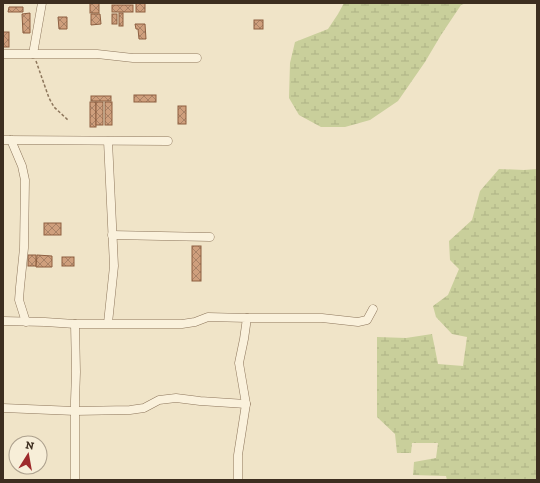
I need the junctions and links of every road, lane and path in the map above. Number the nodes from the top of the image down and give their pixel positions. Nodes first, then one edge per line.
1 (42, 3) edge
2 (3, 54) edge
3 (33, 54) junction
4 (197, 58) dead end
5 (68, 120) dead end
6 (7, 140) edge
7 (108, 141) junction
8 (168, 141) dead end
9 (112, 235) junction
10 (210, 237) dead end
11 (373, 310) dead end
12 (247, 318) junction
13 (3, 321) edge
14 (26, 322) junction
15 (75, 324) junction
16 (108, 324) junction
17 (246, 404) junction
18 (3, 408) edge
19 (75, 411) junction
20 (75, 480) edge
21 (238, 480) edge

1 - 3 street
2 - 3 street
3 - 4 street
3 - 5 path
6 - 7 street
6 - 14 street
7 - 8 street
7 - 9 street
9 - 10 street
9 - 16 street
11 - 12 street
12 - 16 street
12 - 17 street
13 - 14 street
14 - 15 street
15 - 16 street
15 - 19 street
17 - 19 street
17 - 21 street
18 - 19 street
19 - 20 street

